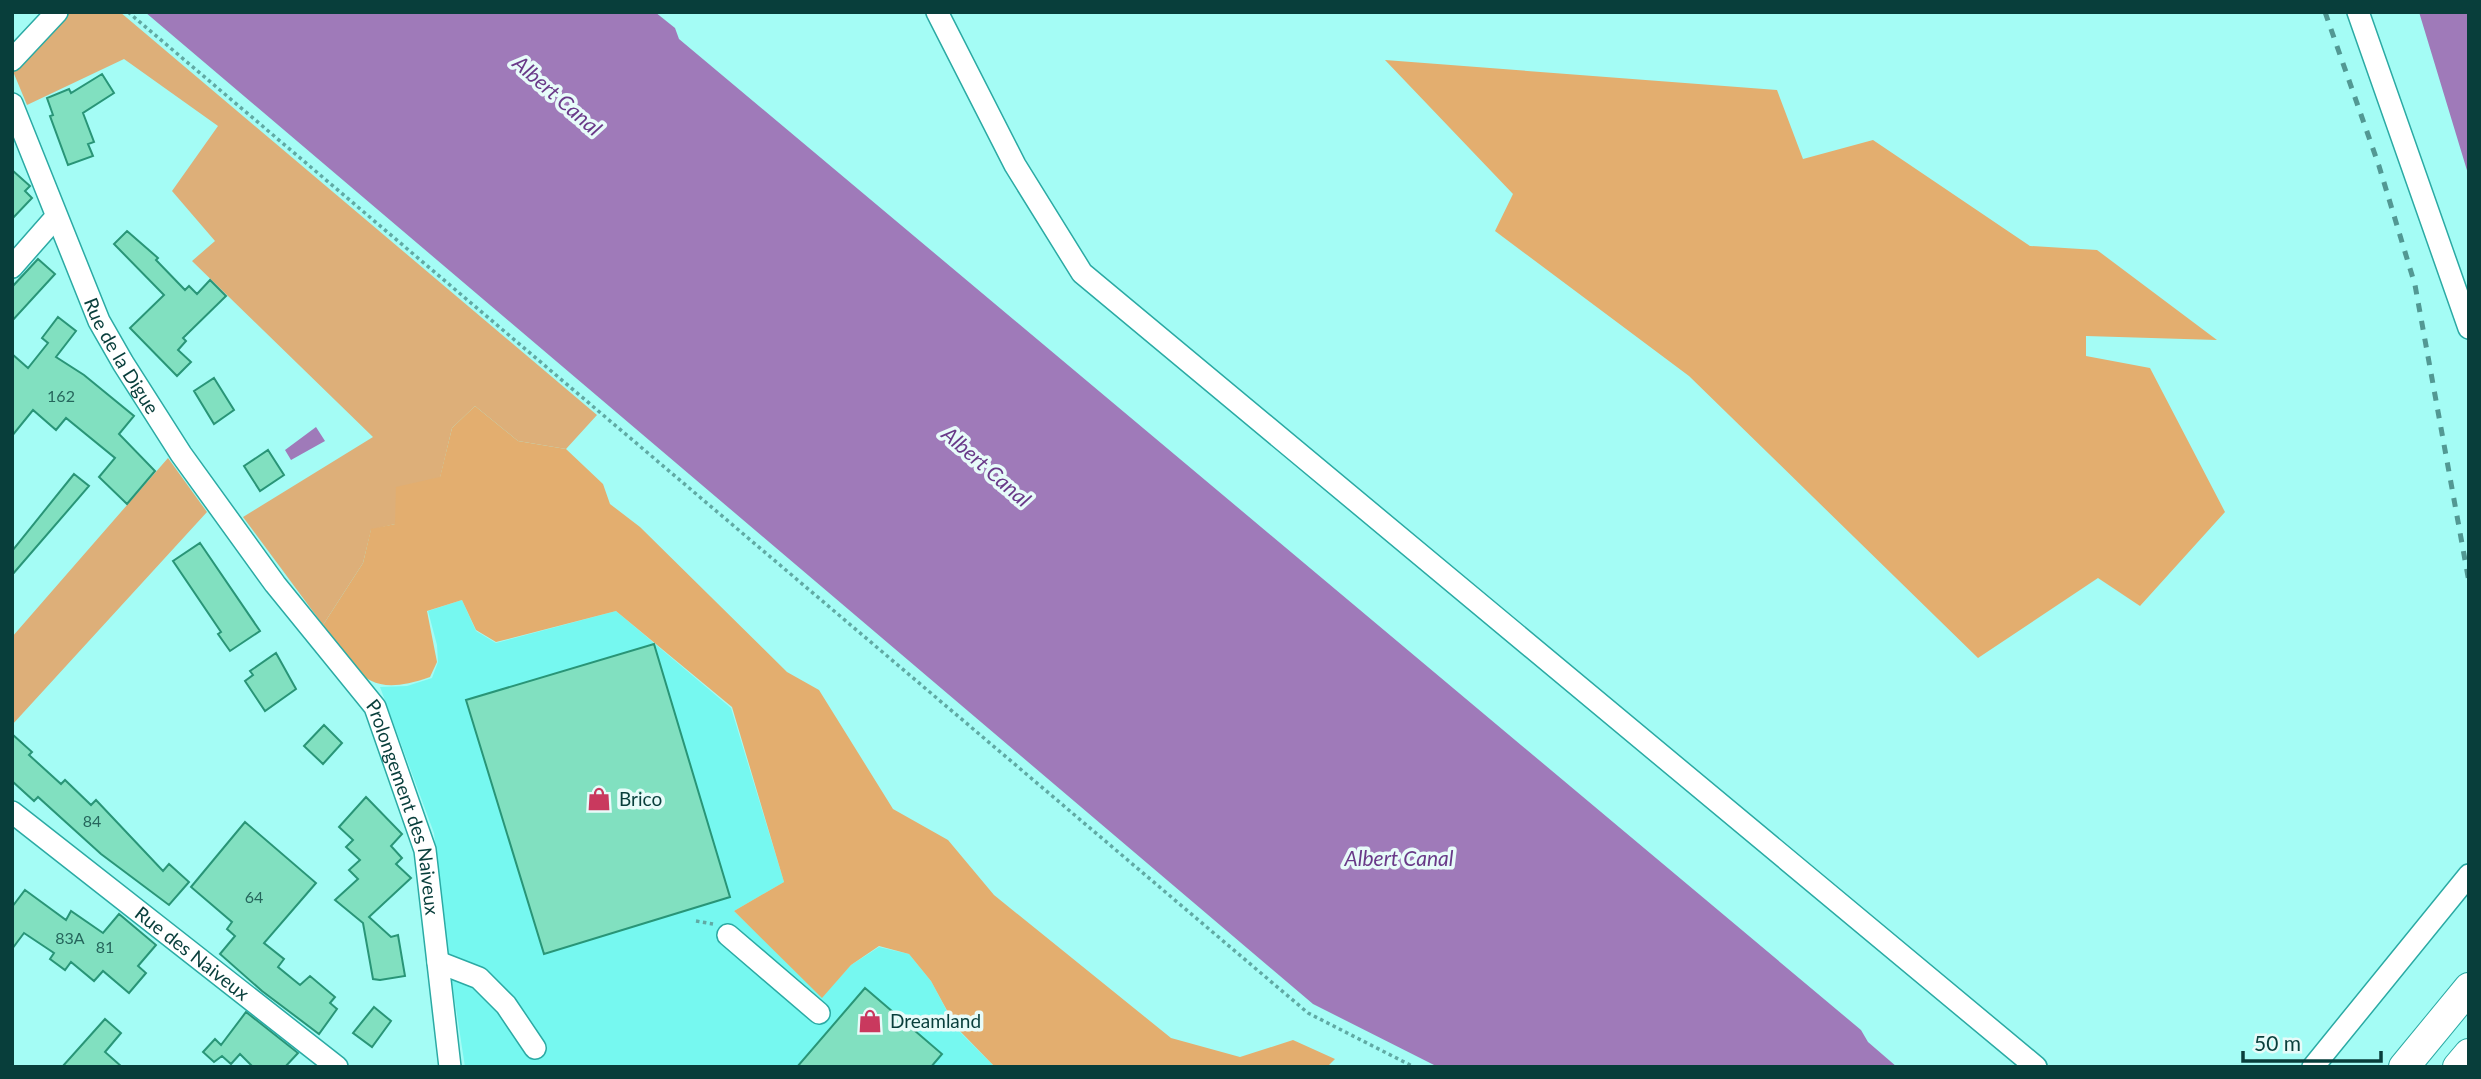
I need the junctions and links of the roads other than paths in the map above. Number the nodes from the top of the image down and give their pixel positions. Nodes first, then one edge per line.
1 (57, 12) edge
2 (937, 12) edge
3 (2358, 12) edge
4 (12, 60) edge
5 (12, 104) edge
6 (56, 217) junction
7 (12, 268) edge
8 (2469, 328) edge
9 (275, 584) joint
10 (12, 812) edge
11 (2469, 875) edge
12 (725, 932) road end
13 (438, 962) junction
14 (2469, 988) edge
15 (820, 1013) dead end
16 (535, 1048) dead end
17 (2469, 1054) edge
18 (337, 1067) edge
19 (450, 1067) edge
20 (2036, 1067) edge
21 (2313, 1067) edge
22 (2404, 1067) edge
23 (2458, 1067) edge

1 - 4 street
2 - 20 street
3 - 8 street
5 - 6 street, Rue de la Digue
6 - 7 street
6 - 9 street, Rue de la Digue
9 - 13 street, Prolongement des Naiveux
10 - 18 street, Rue des Naiveux
11 - 21 street
12 - 15 street
13 - 16 street
13 - 19 street, Prolongement des Naiveux
14 - 22 highway
17 - 23 highway

